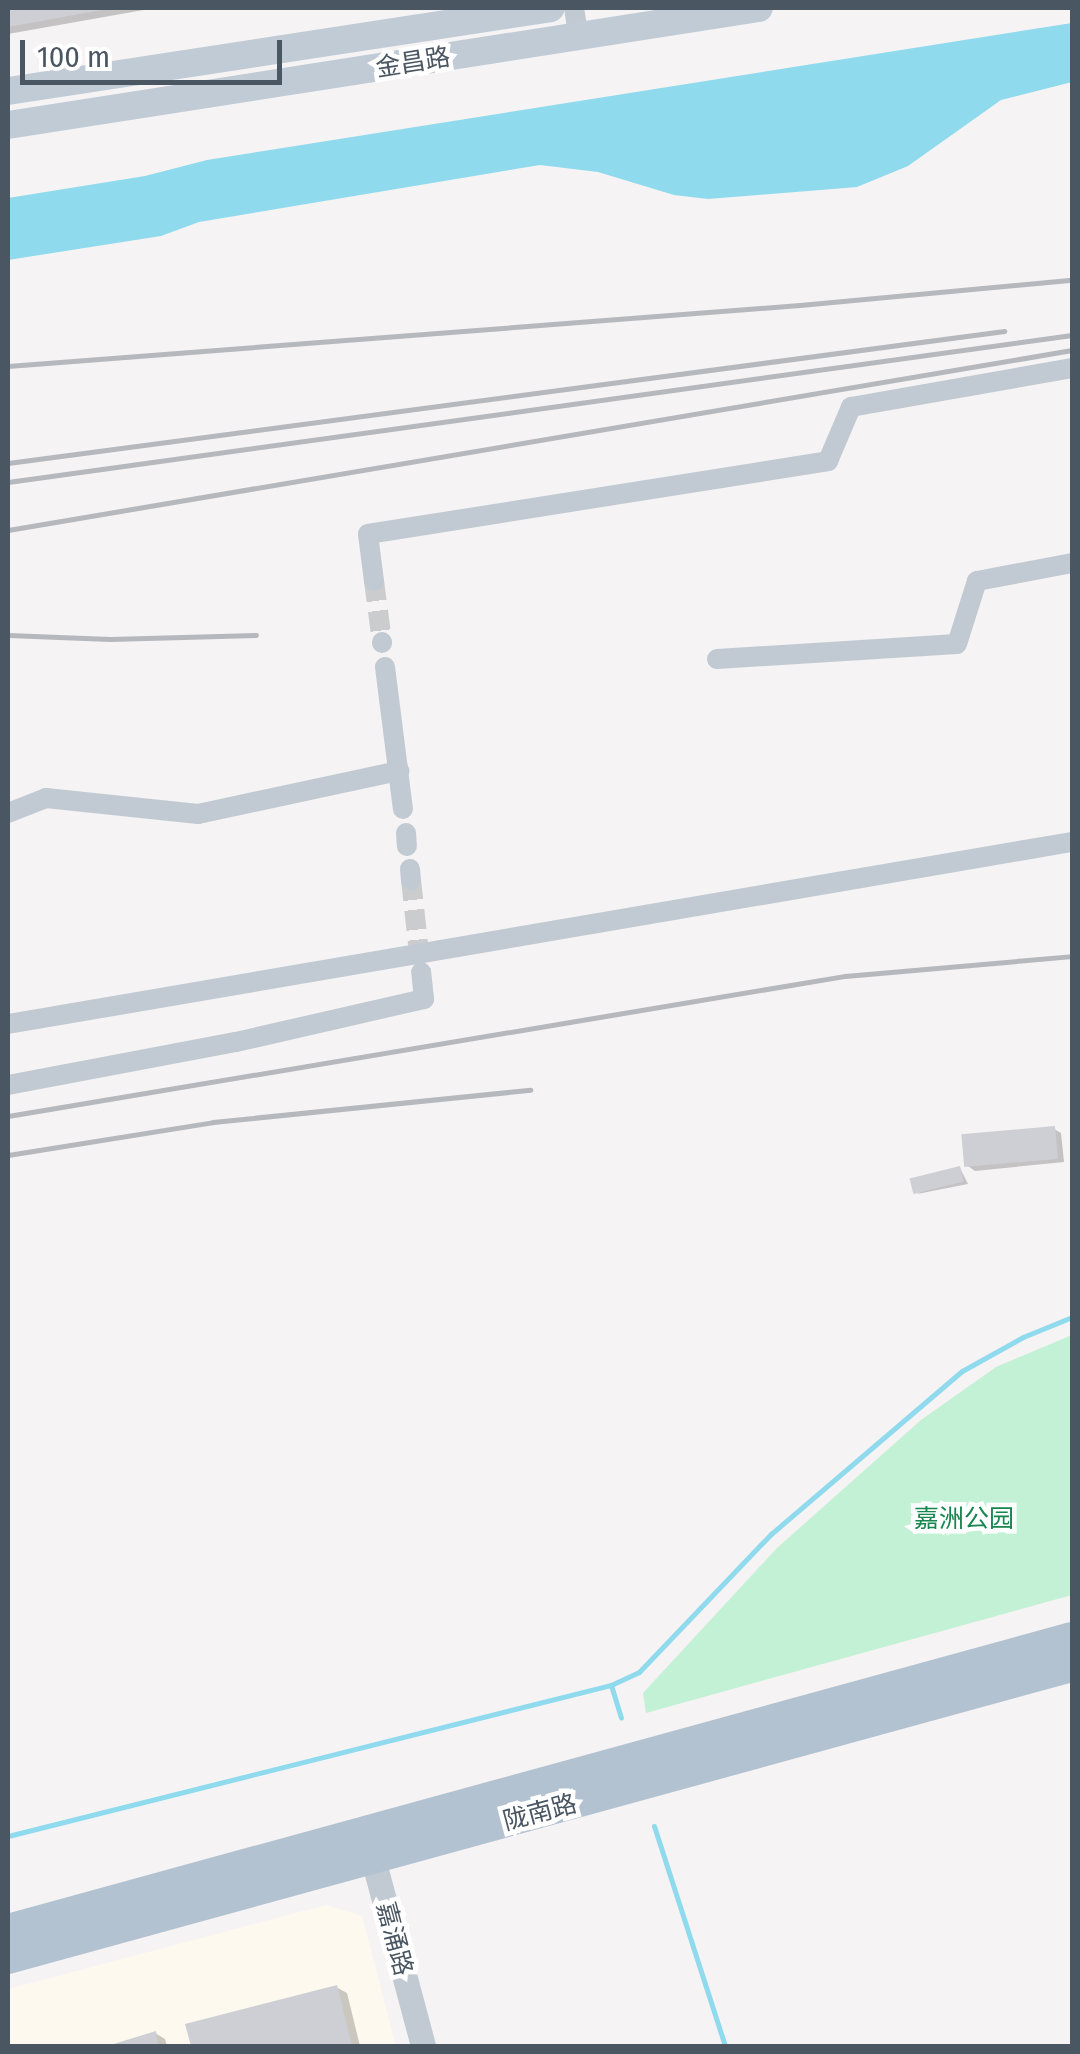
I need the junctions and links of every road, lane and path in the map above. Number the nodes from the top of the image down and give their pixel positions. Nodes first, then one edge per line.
1 (551, 8) edge
2 (574, 8) edge
3 (759, 8) edge
4 (579, 38) junction
5 (8, 92) edge
6 (8, 126) edge
7 (1072, 368) edge
8 (1072, 563) edge
9 (374, 582) tunnel mouth
10 (718, 659) dead end
11 (385, 667) tunnel mouth
12 (399, 771) junction
13 (404, 809) dead end
14 (8, 813) edge
15 (1072, 842) edge
16 (421, 972) tunnel mouth
17 (8, 1024) edge
18 (8, 1085) edge
19 (1072, 1638) edge
20 (1072, 1667) edge
21 (369, 1845) junction
22 (8, 1929) edge
23 (8, 1959) edge
24 (423, 2046) edge

1 - 5 main road, 金昌路
2 - 4 street
3 - 4 main road, 金昌路
4 - 6 main road, 金昌路
7 - 9 street
8 - 10 street
11 - 12 street
12 - 13 street
12 - 14 street
15 - 17 street
16 - 18 street
19 - 21 main road, 陇南路
20 - 21 main road, 陇南路
21 - 22 main road, 陇南路
21 - 23 main road, 陇南路
21 - 24 street, 嘉涌路

